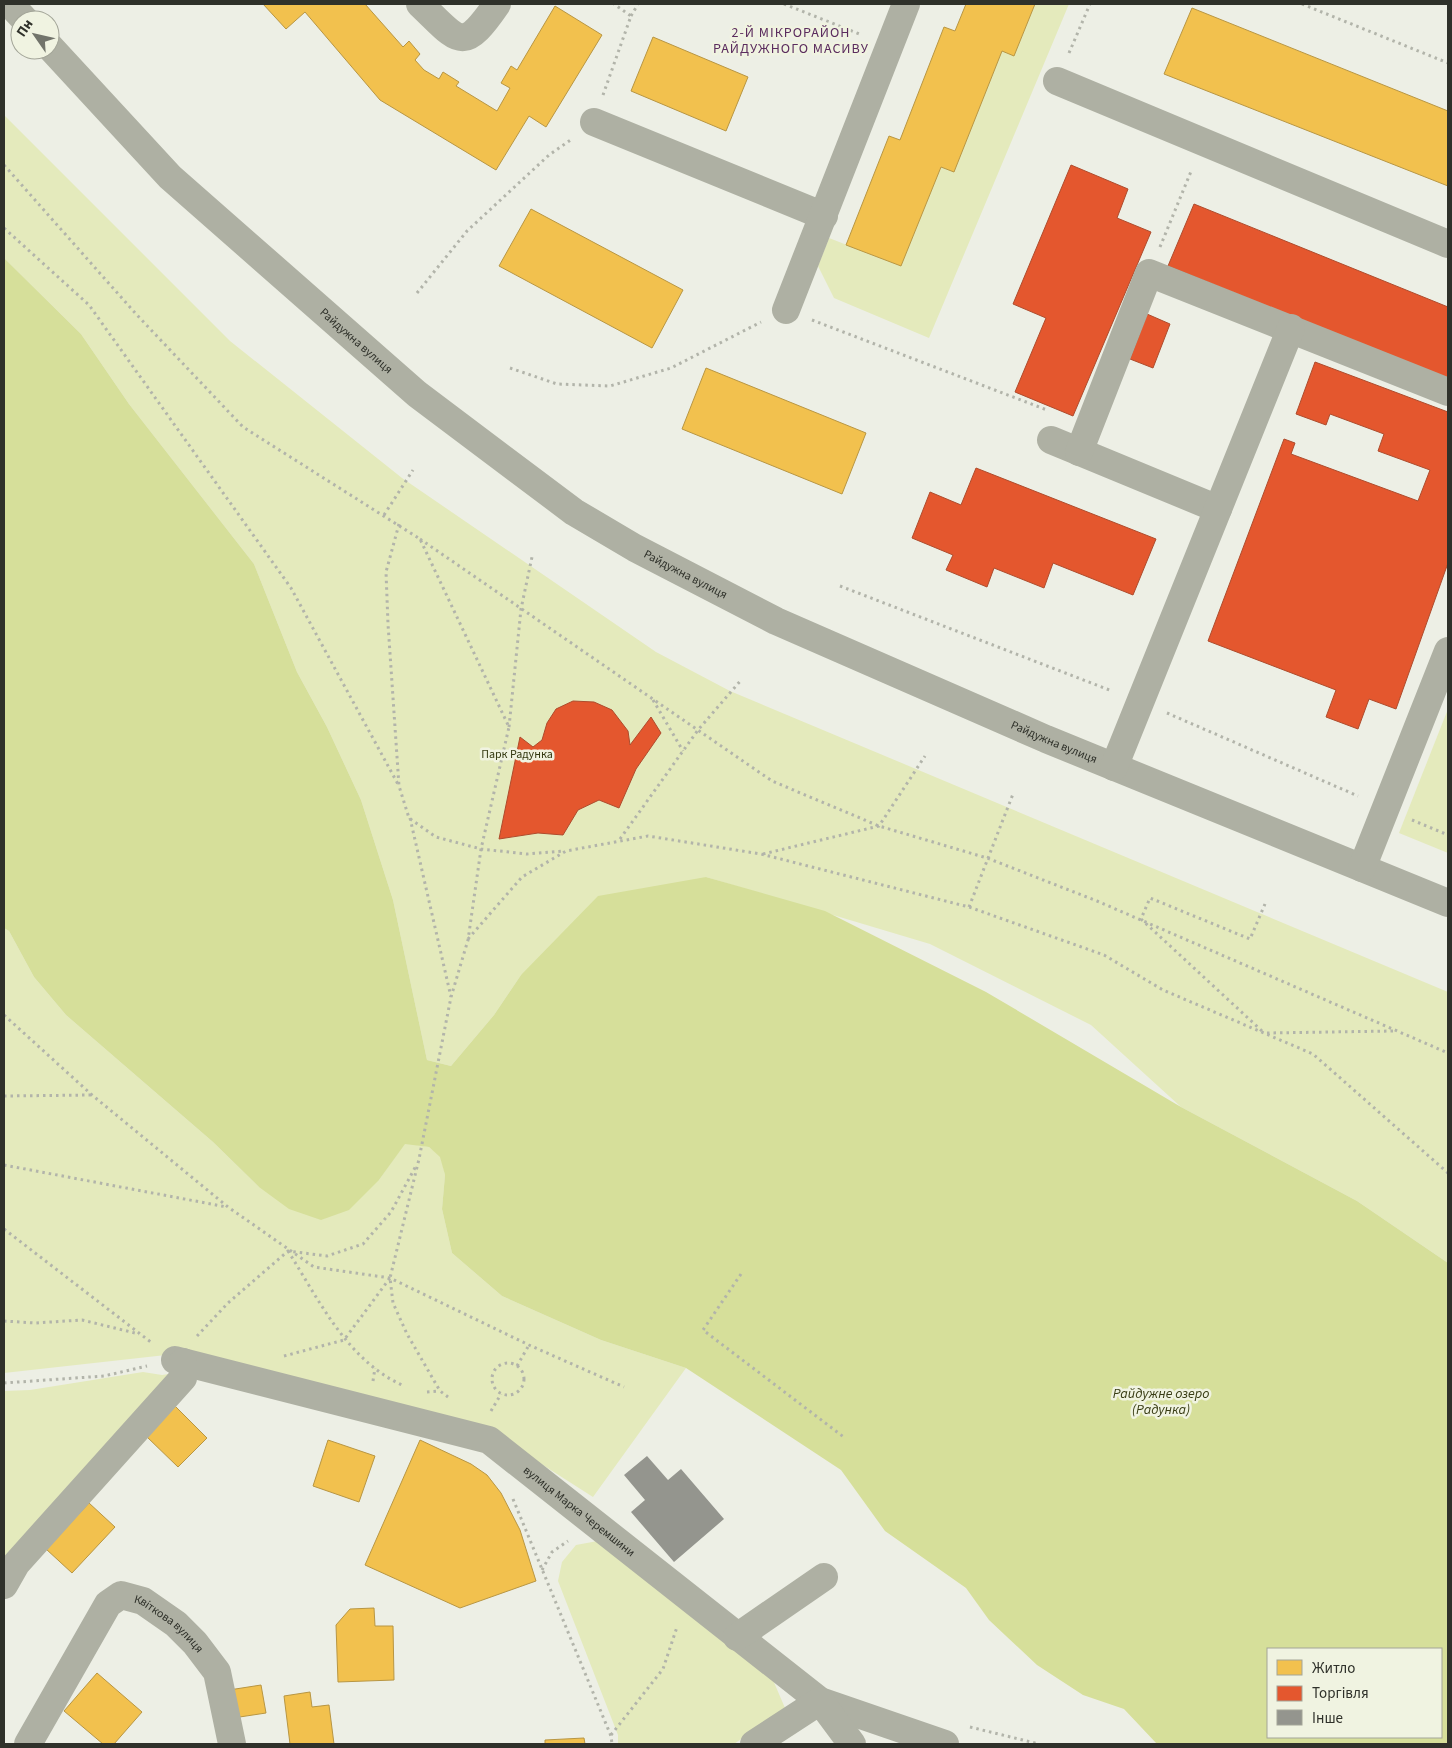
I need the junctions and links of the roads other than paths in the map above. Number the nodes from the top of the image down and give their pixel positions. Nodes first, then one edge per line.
1 (420, 4) edge
2 (497, 4) edge
3 (906, 4) edge
4 (60, 58) edge
5 (1057, 82) road end
6 (594, 122) road end
7 (824, 216) junction
8 (1448, 244) edge
9 (786, 310) road end
10 (1291, 328) junction
11 (1448, 392) edge
12 (1051, 440) road end
13 (1079, 452) junction
14 (1218, 509) junction
15 (1448, 651) edge
16 (1114, 767) junction
17 (1362, 868) junction
18 (1448, 903) edge
19 (824, 1578) dead end
20 (4, 1584) edge
21 (737, 1637) junction
22 (820, 1702) junction
23 (28, 1744) edge
24 (232, 1744) edge
25 (754, 1744) edge
26 (852, 1744) edge
27 (945, 1744) edge

1 - 2 street
3 - 7 street
4 - 16 street, Райдужна вулиця
5 - 8 street
6 - 7 street
7 - 9 street
10 - 11 street
10 - 13 street
10 - 14 street
12 - 13 street
13 - 14 street
14 - 16 street
15 - 17 street
16 - 17 street, Райдужна вулиця
17 - 18 street, Райдужна вулиця
19 - 21 street
20 - 21 street, вулиця Марка Черемшини
21 - 22 street, вулиця Марка Черемшини
22 - 25 street
22 - 26 street
22 - 27 street, вулиця Марка Черемшини
23 - 24 street, Квіткова вулиця

